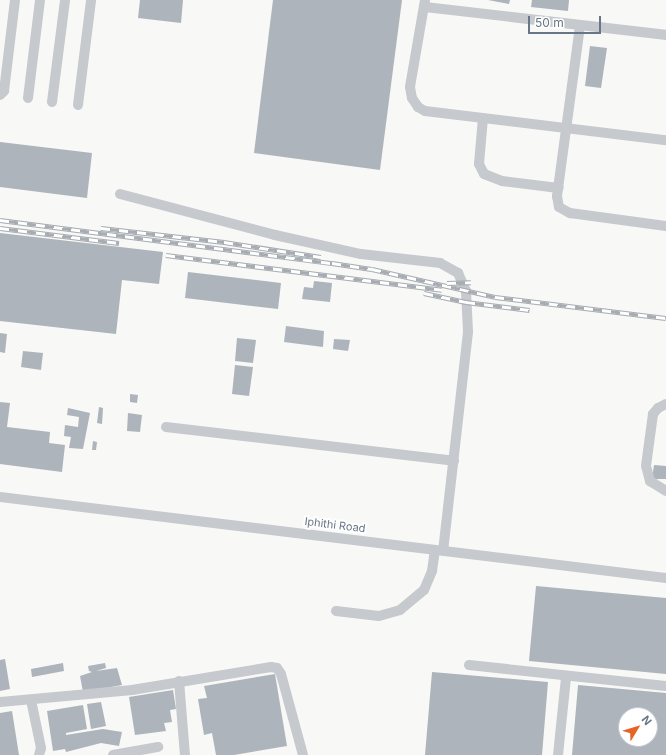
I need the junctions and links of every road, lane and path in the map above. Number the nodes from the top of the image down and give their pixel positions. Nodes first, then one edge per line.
1 (15, 0) edge
2 (40, 0) edge
3 (64, 0) edge
4 (91, 0) edge
5 (425, 3) edge
6 (580, 26) junction
7 (666, 35) edge
8 (0, 95) edge
9 (28, 98) dead end
10 (52, 102) dead end
11 (78, 105) dead end
12 (483, 118) junction
13 (567, 128) junction
14 (666, 140) edge
15 (559, 188) junction
16 (120, 194) dead end
17 (666, 226) edge
18 (666, 404) edge
19 (166, 427) dead end
20 (454, 461) junction
21 (666, 491) edge
22 (0, 496) edge
23 (439, 550) junction
24 (666, 578) edge
25 (336, 611) dead end
26 (469, 665) dead end
27 (566, 677) junction
28 (179, 681) junction
29 (666, 686) edge
30 (31, 700) junction
31 (0, 702) edge
32 (158, 747) dead end
33 (42, 753) edge
34 (113, 755) edge
35 (185, 755) edge
36 (303, 755) edge
37 (558, 755) edge

1 - 8 lane
2 - 9 lane
3 - 10 lane
4 - 11 lane
5 - 6 lane
5 - 12 lane
6 - 7 lane
6 - 13 lane
12 - 13 lane
12 - 15 lane
13 - 14 lane
13 - 15 lane
15 - 17 lane
16 - 20 lane
18 - 21 lane
19 - 20 lane
20 - 23 lane
22 - 23 lane, Iphithi Road
23 - 24 lane, Iphithi Road
23 - 25 lane
26 - 27 lane
27 - 29 lane
27 - 37 lane
28 - 30 lane
28 - 35 lane
28 - 36 lane
30 - 31 lane
30 - 33 lane
32 - 34 lane

